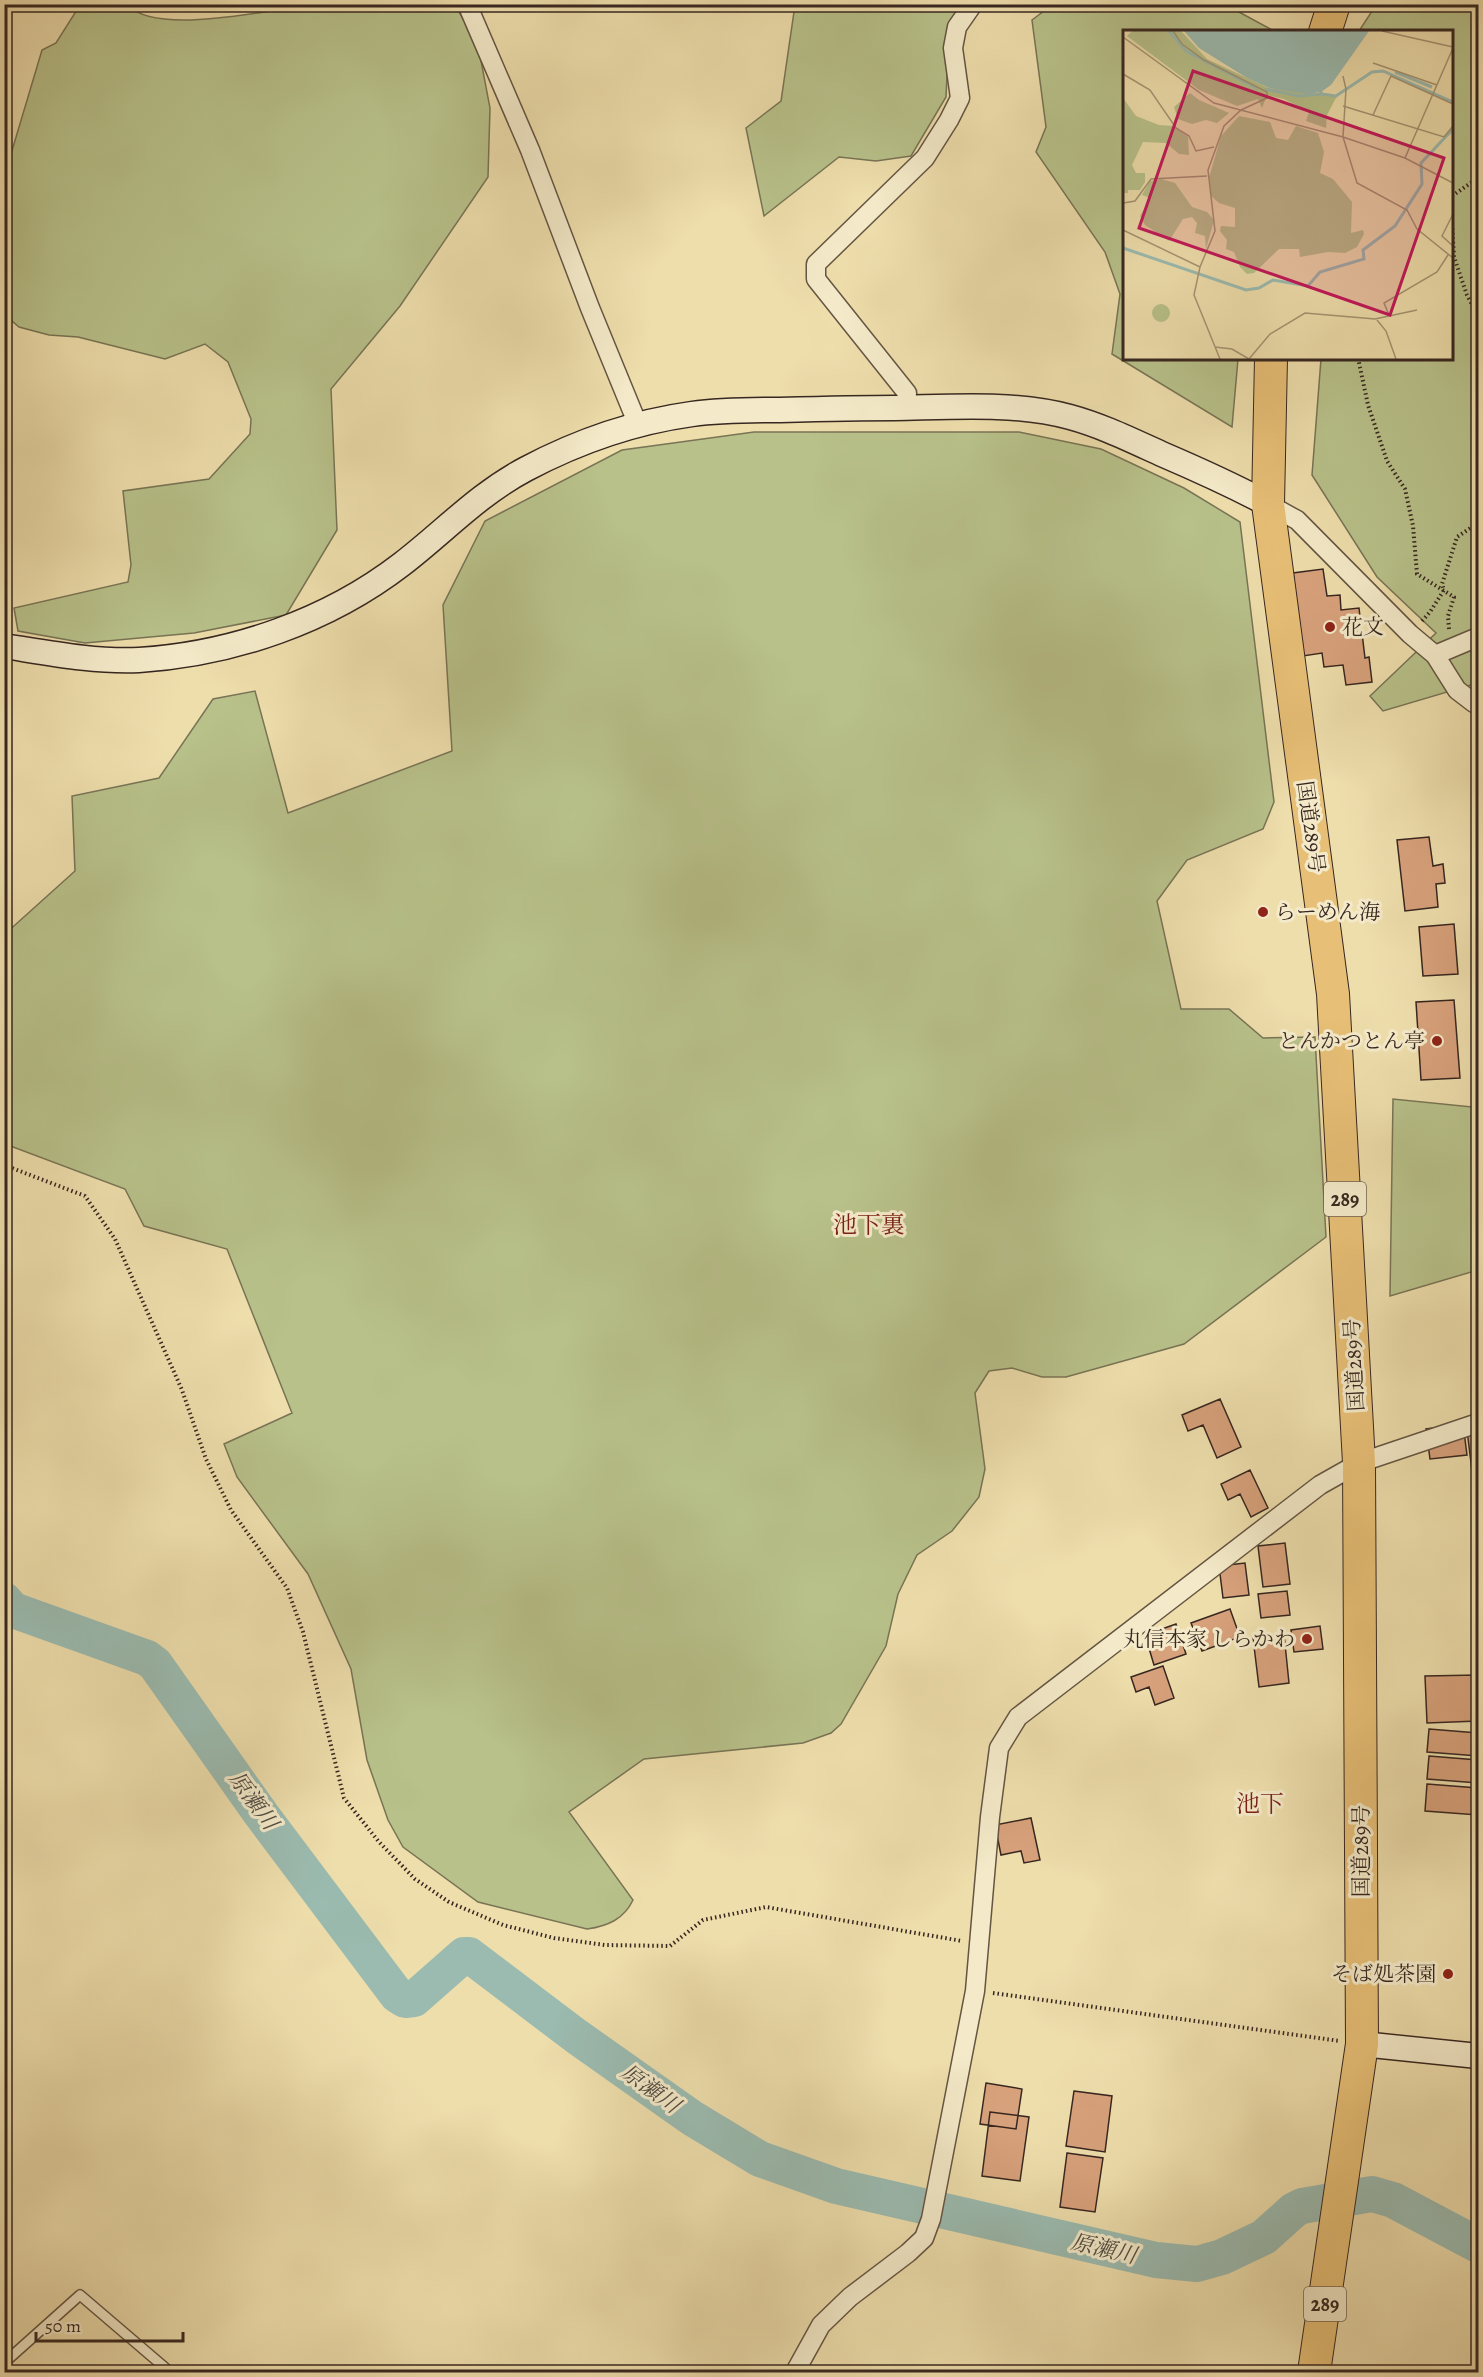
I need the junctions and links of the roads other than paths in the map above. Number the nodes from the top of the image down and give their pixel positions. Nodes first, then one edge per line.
1 (467, 4) edge
2 (974, 4) edge
3 (1334, 4) edge
4 (1326, 30) edge
5 (1271, 360) edge
6 (906, 408) junction
7 (638, 425) junction
8 (1268, 504) junction
9 (1479, 637) edge
10 (4, 646) edge
11 (1435, 655) junction
12 (1479, 702) edge
13 (1479, 1423) edge
14 (1359, 1462) junction
15 (1362, 2044) junction
16 (1479, 2056) edge
17 (4, 2363) edge
18 (170, 2373) edge
19 (795, 2373) edge
20 (1314, 2373) edge

1 - 7 street
2 - 6 street
3 - 4 highway
5 - 8 highway, 国道289号 / 289
6 - 7 street
6 - 8 street
7 - 10 street
8 - 11 street
8 - 14 highway, 国道289号 / 289
9 - 11 street
11 - 12 street
13 - 14 street
14 - 15 highway, 国道289号 / 289
14 - 19 street
15 - 16 street
15 - 20 highway, 国道289号 / 289
17 - 18 lane

